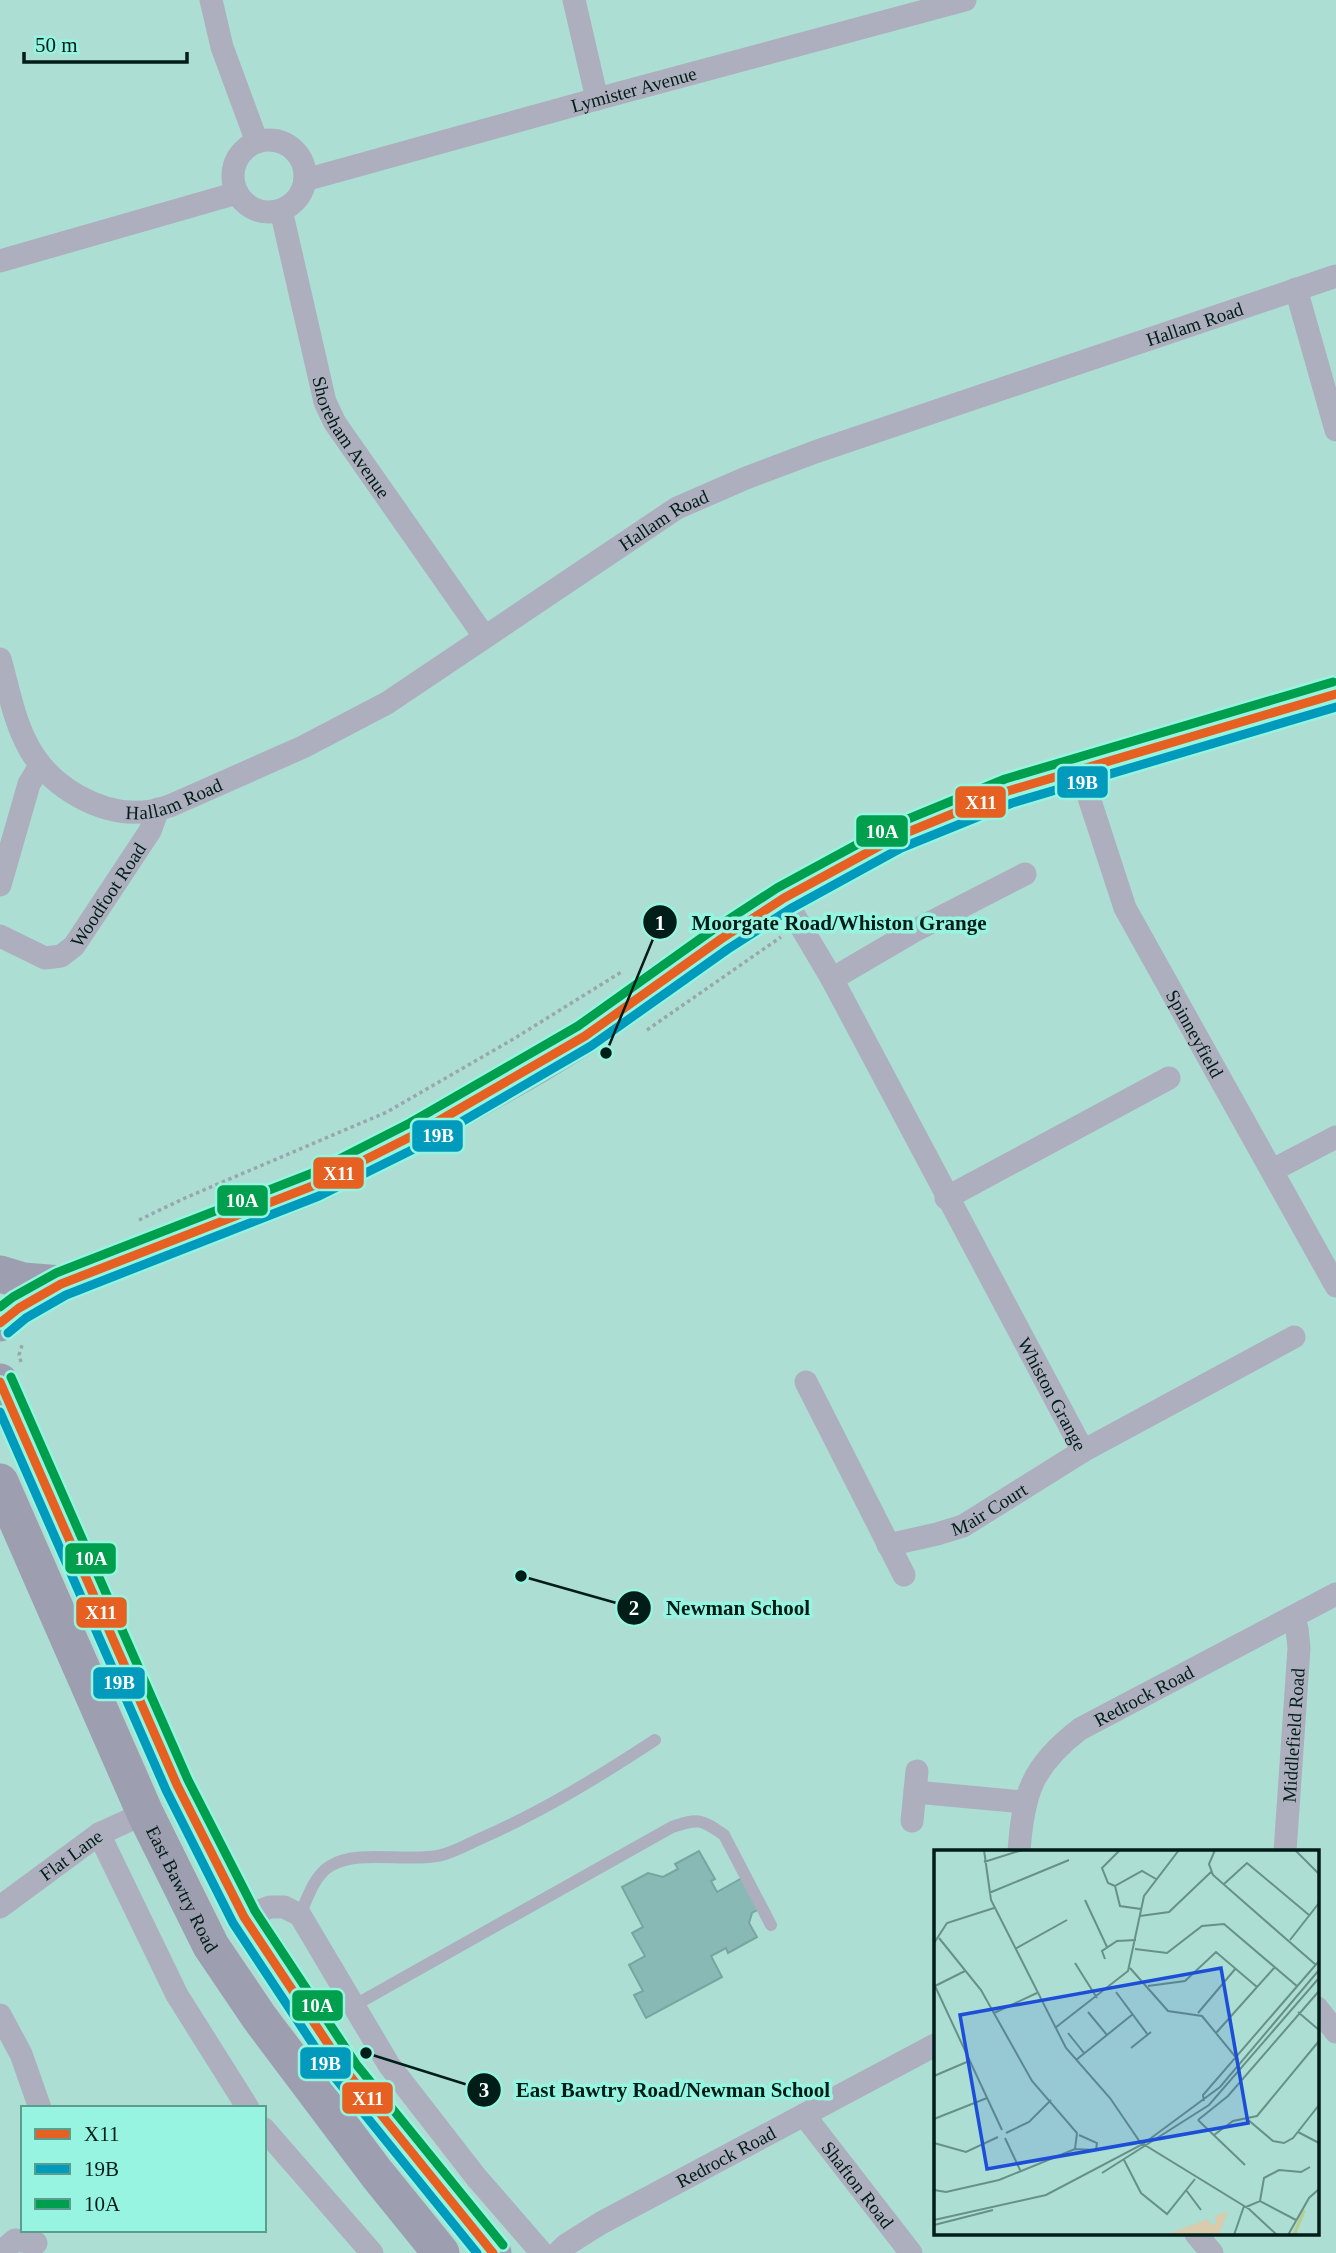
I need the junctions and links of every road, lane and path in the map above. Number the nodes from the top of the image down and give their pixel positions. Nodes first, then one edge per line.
1 (211, 0) edge
2 (573, 0) edge
3 (965, 0) edge
4 (936, 4) edge
5 (597, 99) junction
6 (257, 142) junction
7 (304, 180) junction
8 (237, 193) junction
9 (281, 210) junction
10 (0, 261) edge
11 (1336, 276) edge
12 (1296, 289) junction
13 (1336, 430) edge
14 (484, 636) junction
15 (0, 659) edge
16 (1336, 694) edge
17 (40, 766) junction
18 (1080, 770) junction
19 (158, 809) junction
20 (1025, 874) dead end
21 (0, 885) edge
22 (784, 898) junction
23 (0, 936) edge
24 (832, 979) junction
25 (1169, 1078) dead end
26 (1336, 1137) edge
27 (1273, 1170) junction
28 (946, 1198) junction
29 (0, 1274) edge
30 (61, 1284) junction
31 (1336, 1286) edge
32 (4, 1319) edge
33 (1294, 1337) dead end
34 (11, 1374) edge
35 (806, 1382) dead end
36 (1083, 1451) junction
37 (2, 1492) edge
38 (888, 1545) junction
39 (904, 1575) dead end
40 (1336, 1594) edge
41 (1293, 1617) junction
42 (655, 1740) dead end
43 (1024, 1802) junction
44 (145, 1813) junction
45 (912, 1821) dead end
46 (99, 1834) junction
47 (1019, 1850) edge
48 (1285, 1850) edge
49 (0, 1907) edge
50 (300, 1915) junction
51 (244, 1917) junction
52 (771, 1925) dead end
53 (355, 2005) junction
54 (1318, 2009) edge
55 (0, 2015) edge
56 (1336, 2032) edge
57 (934, 2046) edge
58 (39, 2106) edge
59 (247, 2106) edge
60 (804, 2115) junction
61 (266, 2131) edge
62 (1198, 2236) edge
63 (36, 2242) edge
64 (0, 2253) edge
65 (372, 2253) edge
66 (441, 2253) edge
67 (493, 2253) edge
68 (542, 2253) edge
69 (558, 2253) edge
70 (911, 2253) edge
71 (1212, 2253) edge

1 - 6 street
2 - 5 street
3 - 4 street, Lymister Avenue
4 - 5 street, Lymister Avenue
5 - 7 street, Lymister Avenue
6 - 7 street
6 - 8 street
7 - 9 street
8 - 9 street
8 - 10 street
9 - 14 street, Shoreham Avenue
11 - 12 street, Hallam Road
12 - 13 street
12 - 14 street, Hallam Road
14 - 19 street, Hallam Road
15 - 17 street
16 - 18 main road
17 - 19 street, Hallam Road
17 - 21 street
18 - 22 main road
18 - 27 street, Spinneyfield
19 - 23 street, Woodfoot Road
20 - 24 street
22 - 24 street, Whiston Grange
22 - 30 main road
24 - 28 street, Whiston Grange
25 - 28 street
26 - 27 street
27 - 31 street, Spinneyfield
28 - 36 street, Whiston Grange
29 - 30 main road
30 - 32 main road
32 - 34 path
33 - 36 street, Whiston Grange
34 - 51 main road, East Bawtry Road
35 - 38 street
36 - 38 street, Mair Court
37 - 44 main road, East Bawtry Road
38 - 39 street
40 - 41 street, Redrock Road
41 - 43 street, Redrock Road
41 - 48 street, Middlefield Road
42 - 50 lane
43 - 45 street
43 - 47 street, Redrock Road
44 - 46 street, Flat Lane
44 - 66 main road, East Bawtry Road
46 - 49 street, Flat Lane
46 - 59 street
50 - 51 street
50 - 53 street
51 - 67 main road, East Bawtry Road
52 - 53 lane
53 - 68 street
54 - 56 street
55 - 58 street
57 - 60 street, Redrock Road
60 - 69 street, Redrock Road
60 - 70 street, Shafton Road
61 - 65 street
62 - 71 street
63 - 64 street

